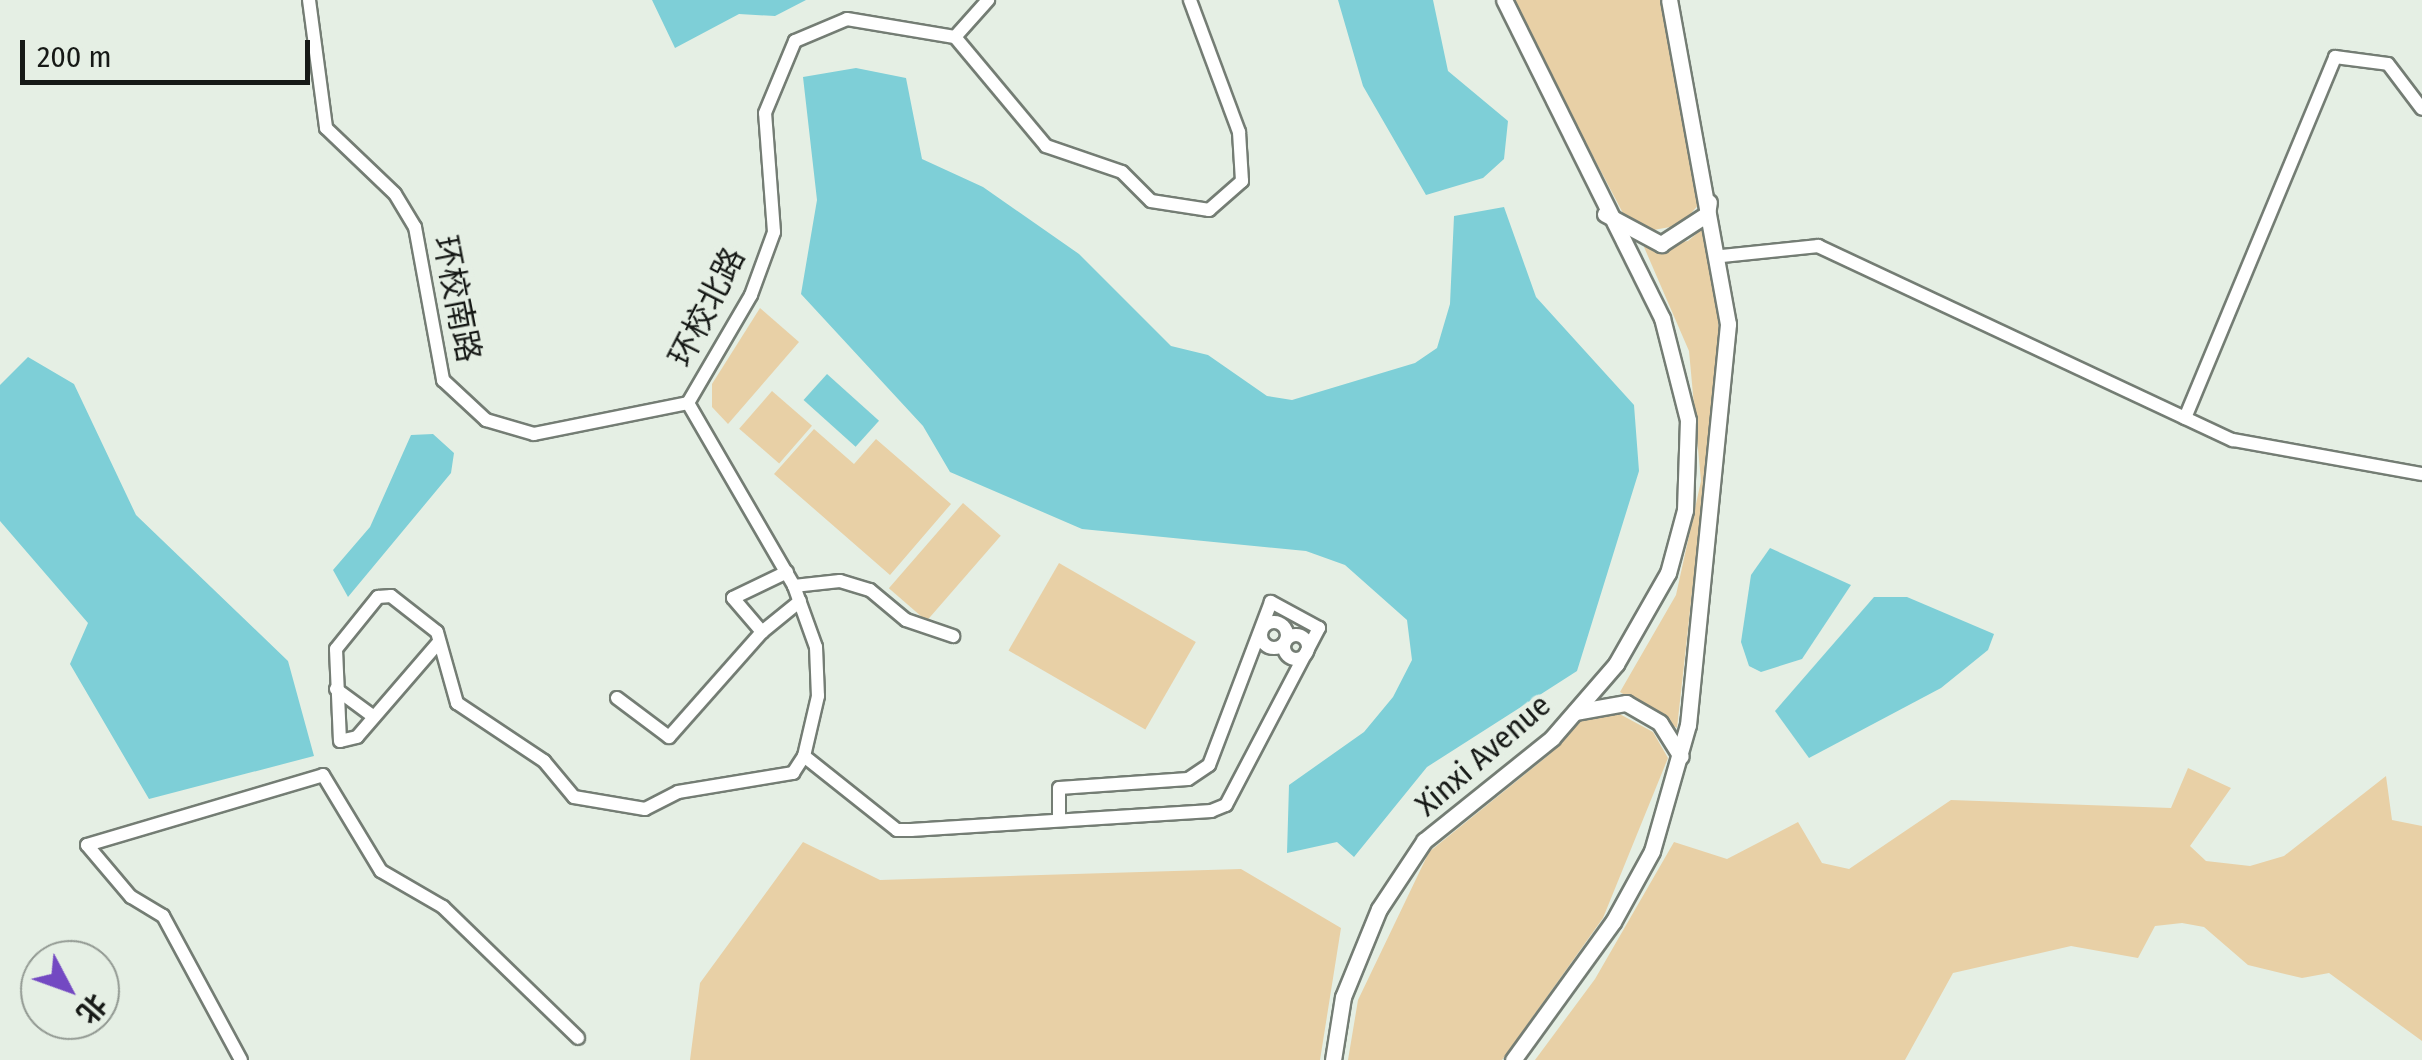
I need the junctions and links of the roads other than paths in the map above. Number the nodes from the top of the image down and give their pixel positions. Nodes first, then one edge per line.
1 (310, 0) edge
2 (988, 0) edge
3 (1190, 0) edge
4 (1504, 0) edge
5 (1669, 0) edge
6 (955, 36) junction
7 (2422, 109) edge
8 (1710, 193) junction
9 (1602, 212) junction
10 (1722, 256) junction
11 (688, 403) junction
12 (2185, 418) junction
13 (2422, 474) edge
14 (786, 572) junction
15 (794, 586) junction
16 (800, 601) junction
17 (1262, 628) junction
18 (762, 632) junction
19 (953, 636) dead end
20 (439, 642) junction
21 (1307, 652) junction
22 (336, 689) junction
23 (616, 698) dead end
24 (1574, 712) junction
25 (374, 717) junction
26 (804, 756) junction
27 (1681, 756) junction
28 (1059, 820) junction
29 (578, 1038) dead end
30 (241, 1060) edge
31 (1333, 1060) edge
32 (1513, 1060) edge

1 - 11 street, 环校南路
2 - 6 street
3 - 6 street
4 - 9 main road, Xinxi Avenue
5 - 8 main road
6 - 11 street, 环校北路
7 - 12 street
8 - 9 main road
8 - 10 main road
9 - 24 main road, Xinxi Avenue
10 - 12 street
10 - 27 main road
11 - 14 street
12 - 13 street
14 - 15 street
14 - 18 street
15 - 16 street
15 - 19 street
16 - 18 street
16 - 26 street
17 - 21 street
17 - 21 street
17 - 28 street
18 - 23 street
20 - 22 street
20 - 25 street
20 - 26 street
21 - 28 street
22 - 25 street
22 - 25 street
24 - 27 main road
24 - 31 main road, Xinxi Avenue
26 - 28 street
27 - 32 main road
29 - 30 street

